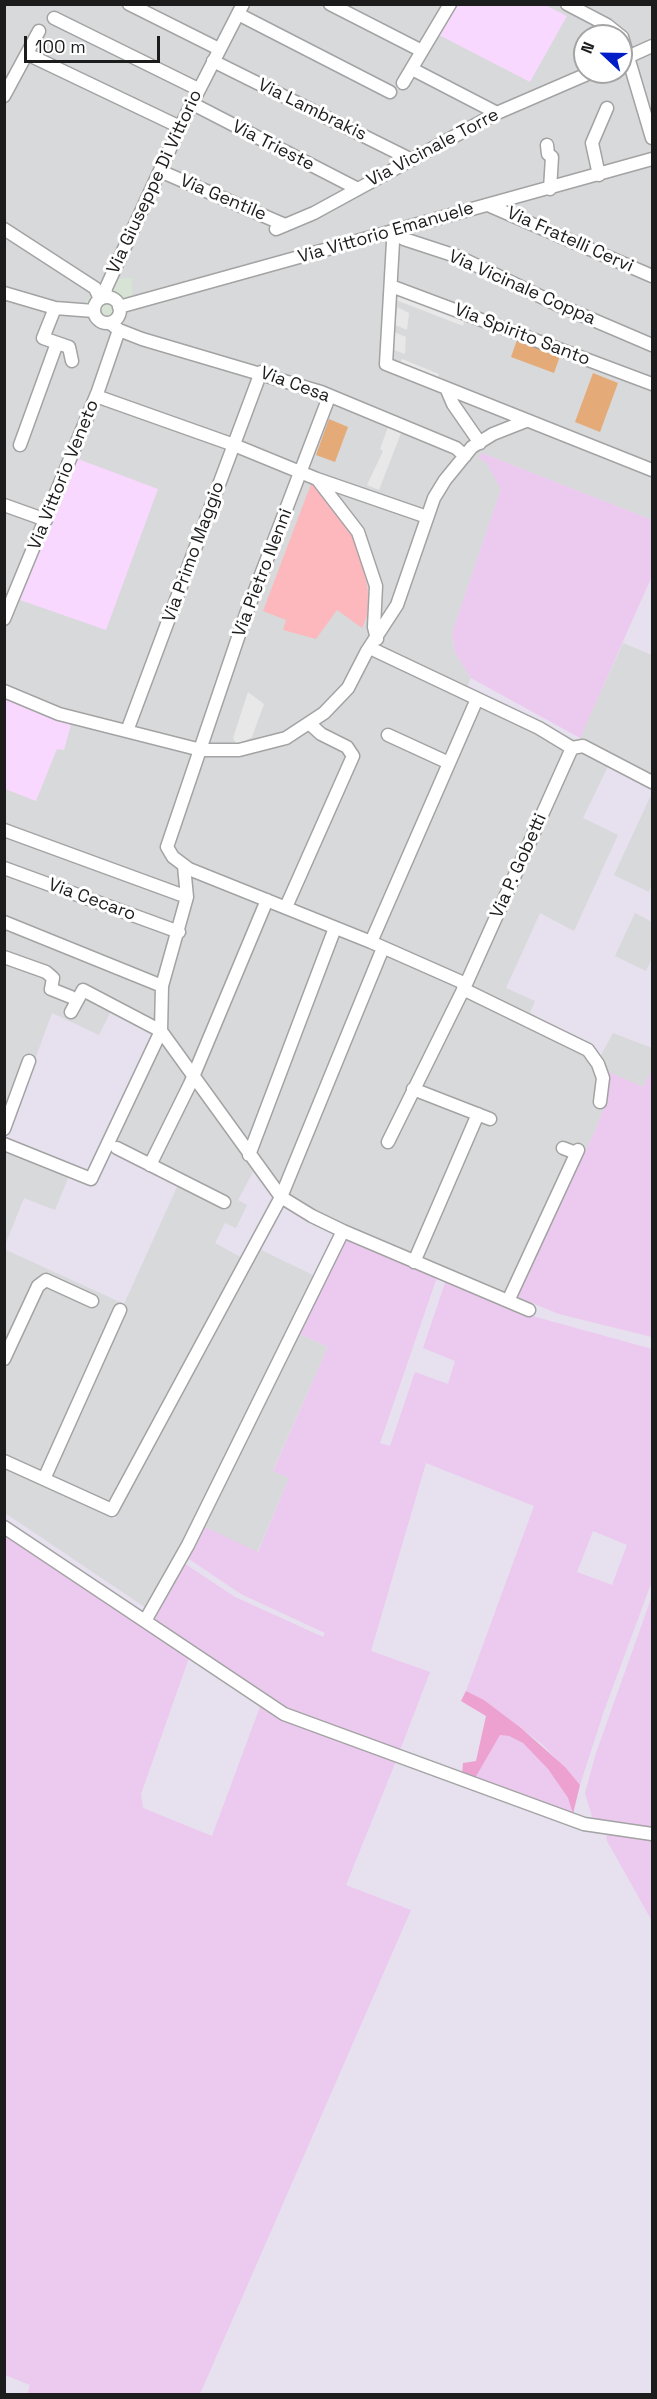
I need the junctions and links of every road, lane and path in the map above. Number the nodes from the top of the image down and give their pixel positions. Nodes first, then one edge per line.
1 (129, 4) edge
2 (330, 4) edge
3 (567, 4) edge
4 (448, 5) edge
5 (239, 8) edge
6 (54, 18) dead end
7 (603, 24) edge
8 (39, 32) dead end
9 (652, 46) edge
10 (219, 49) junction
11 (422, 51) junction
12 (27, 54) junction
13 (633, 54) edge
14 (213, 61) junction
15 (412, 69) junction
16 (573, 80) edge
17 (633, 82) edge
18 (403, 83) dead end
19 (198, 89) junction
20 (390, 92) dead end
21 (4, 96) edge
22 (191, 103) junction
23 (607, 108) dead end
24 (497, 113) junction
25 (180, 127) junction
26 (652, 138) edge
27 (547, 145) dead end
28 (652, 159) edge
29 (412, 160) junction
30 (160, 171) junction
31 (599, 175) junction
32 (356, 188) junction
33 (550, 189) junction
34 (488, 205) junction
35 (281, 227) joint
36 (4, 229) edge
37 (391, 232) junction
38 (652, 276) edge
39 (391, 286) junction
40 (4, 293) edge
41 (103, 298) junction
42 (119, 307) junction
43 (55, 308) junction
44 (94, 311) junction
45 (114, 326) junction
46 (57, 343) junction
47 (652, 345) edge
48 (72, 362) dead end
49 (261, 372) junction
50 (652, 384) edge
51 (447, 390) junction
52 (96, 396) junction
53 (329, 397) junction
54 (526, 421) junction
55 (480, 443) junction
56 (20, 445) dead end
57 (234, 445) junction
58 (465, 456) junction
59 (652, 470) edge
60 (302, 472) junction
61 (317, 479) junction
62 (4, 506) edge
63 (427, 517) junction
64 (46, 520) junction
65 (8, 602) edge
66 (4, 619) edge
67 (374, 643) junction
68 (4, 691) edge
69 (477, 699) junction
70 (309, 723) junction
71 (127, 731) junction
72 (388, 735) dead end
73 (572, 748) junction
74 (201, 750) junction
75 (449, 763) junction
76 (652, 782) edge
77 (4, 830) edge
78 (184, 866) junction
79 (4, 868) edge
80 (187, 897) junction
81 (267, 900) junction
82 (286, 907) junction
83 (4, 922) edge
84 (335, 928) junction
85 (179, 932) junction
86 (371, 942) junction
87 (382, 948) junction
88 (4, 957) edge
89 (162, 986) junction
90 (465, 987) junction
91 (71, 997) dead end
92 (71, 1012) dead end
93 (161, 1031) junction
94 (29, 1061) dead end
95 (193, 1077) junction
96 (413, 1089) junction
97 (600, 1102) dead end
98 (4, 1128) edge
99 (388, 1142) dead end
100 (4, 1144) edge
101 (117, 1148) dead end
102 (563, 1148) dead end
103 (249, 1155) junction
104 (150, 1165) junction
105 (281, 1197) junction
106 (224, 1202) dead end
107 (343, 1231) junction
108 (414, 1262) junction
109 (92, 1300) dead end
110 (508, 1301) junction
111 (120, 1310) dead end
112 (529, 1310) dead end
113 (4, 1359) edge
114 (4, 1461) edge
115 (44, 1479) junction
116 (4, 1527) edge
117 (145, 1621) junction
118 (652, 1834) edge

1 - 10 street
2 - 11 street
3 - 7 street
4 - 11 street
5 - 10 street, Via Giuseppe Di Vittorio
5 - 20 street
6 - 19 street
8 - 12 street
9 - 13 street
10 - 14 street, Via Giuseppe Di Vittorio
11 - 15 street
12 - 21 street
12 - 25 street
14 - 19 street, Via Giuseppe Di Vittorio
14 - 29 street, Via Lambrakis
15 - 18 street
15 - 24 street
16 - 24 street, Via Vicinale Torre
17 - 26 street
19 - 22 street, Via Giuseppe Di Vittorio
22 - 25 street, Via Giuseppe Di Vittorio
22 - 32 street, Via Trieste
23 - 31 street
24 - 29 street, Via Vicinale Torre
25 - 30 street, Via Giuseppe Di Vittorio
27 - 33 street
28 - 31 street, Via Vittorio Emanuele
29 - 32 street, Via Vicinale Torre
30 - 35 street, Via Gentile
30 - 41 street, Via Giuseppe Di Vittorio
31 - 33 street, Via Vittorio Emanuele
32 - 35 street, Via Vicinale Torre
33 - 34 street, Via Vittorio Emanuele
34 - 37 street, Via Vittorio Emanuele
34 - 38 street, Via Fratelli Cervi
36 - 41 street
37 - 39 street
37 - 42 street, Via Vittorio Emanuele
37 - 47 street, Via Vicinale Coppa
39 - 50 street, Via Spirito Santo
39 - 51 street
40 - 43 street
41 - 42 street
41 - 44 street
42 - 45 street
43 - 44 street
43 - 46 street
44 - 45 street
45 - 49 street, Via Cesa
45 - 52 street, Via Vittorio Veneto
46 - 48 street
46 - 56 street
49 - 53 street, Via Cesa
49 - 57 street, Via Primo Maggio
51 - 54 street
51 - 55 street
52 - 57 street
52 - 64 street, Via Vittorio Veneto
53 - 58 street, Via Cesa
53 - 60 street, Via Pietro Nenni
54 - 55 street
54 - 59 street
55 - 58 street
57 - 60 street
57 - 71 street, Via Primo Maggio
58 - 63 street
60 - 61 street
60 - 74 street, Via Pietro Nenni
61 - 63 street
61 - 67 street
62 - 64 street
63 - 67 street
64 - 65 street, Via Vittorio Veneto
65 - 66 street, Via Vittorio Veneto
67 - 69 street
67 - 70 street
68 - 71 street
69 - 73 street
69 - 75 street
70 - 74 street
70 - 82 street
71 - 74 street
72 - 75 street
73 - 76 street
73 - 90 street, Via P. Gobetti
74 - 78 street, Via Pietro Nenni
75 - 86 street
77 - 80 street
78 - 80 street
78 - 81 street
79 - 85 street, Via Cecaro
80 - 85 street
81 - 82 street
81 - 95 street
82 - 84 street
83 - 89 street
84 - 86 street
84 - 103 street
85 - 89 street
86 - 87 street
87 - 90 street
87 - 105 street
88 - 91 street
89 - 93 street
90 - 96 street, Via P. Gobetti
90 - 97 street
92 - 93 street
93 - 95 street
93 - 100 street
94 - 98 street
95 - 103 street
95 - 104 street
96 - 99 street, Via P. Gobetti
96 - 108 street
101 - 104 street
102 - 110 street
103 - 105 street
104 - 106 street
105 - 107 street
105 - 115 street
107 - 108 street
107 - 117 street
108 - 110 street
109 - 113 street
110 - 112 street
111 - 115 street
114 - 115 street
116 - 117 street
117 - 118 street

